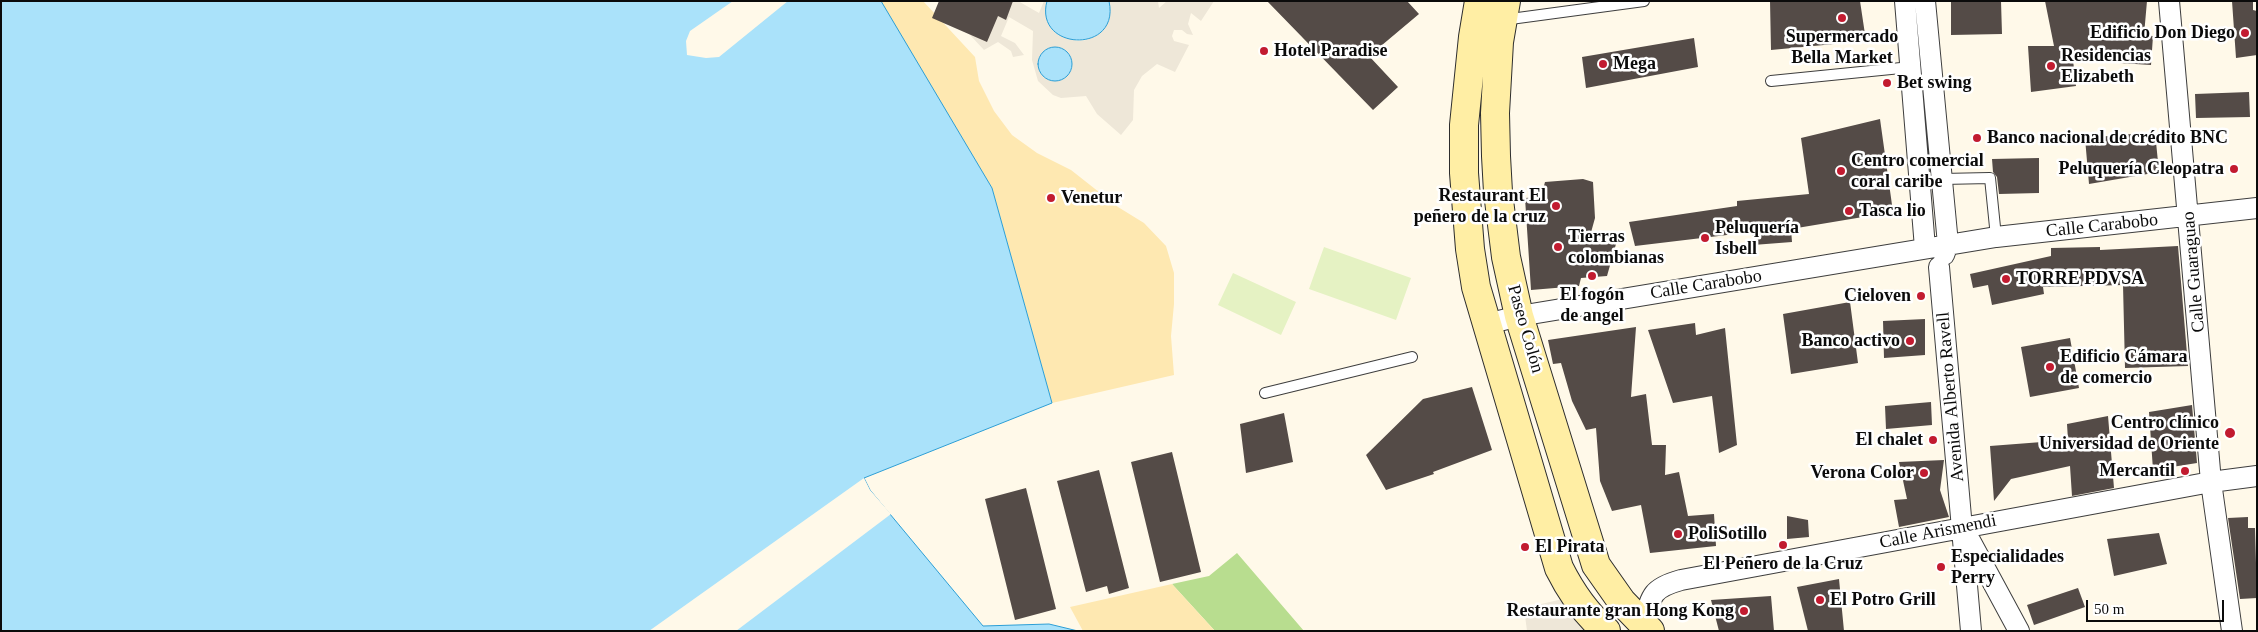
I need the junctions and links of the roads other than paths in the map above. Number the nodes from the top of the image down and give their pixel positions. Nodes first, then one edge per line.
1 (1479, 1) edge
2 (1644, 1) edge
3 (1905, 1) edge
4 (1925, 1) edge
5 (2169, 1) edge
6 (1504, 11) edge
7 (1911, 67) junction
8 (1771, 81) dead end
9 (1942, 179) junction
10 (2257, 208) edge
11 (2189, 217) junction
12 (1996, 237) junction
13 (1948, 244) junction
14 (1925, 248) junction
15 (1939, 268) junction
16 (1519, 316) junction
17 (1487, 324) junction
18 (1412, 357) dead end
19 (1265, 393) dead end
20 (2257, 476) edge
21 (2211, 482) junction
22 (1962, 527) junction
23 (1603, 577) junction
24 (1570, 590) junction
25 (1647, 627) edge
26 (1606, 631) edge
27 (1971, 631) edge
28 (2019, 631) edge
29 (2232, 631) edge

1 - 17 street, Paseo Colón
2 - 6 lane
3 - 7 street
4 - 9 street
5 - 11 street, Calle Guaraguao
6 - 16 street, Paseo Colón
7 - 8 lane
7 - 14 street
9 - 12 lane
9 - 13 street
10 - 11 street, Calle Carabobo
11 - 12 street, Calle Carabobo
11 - 21 street, Calle Guaraguao
12 - 13 street, Calle Carabobo
13 - 14 street, Calle Carabobo
13 - 15 street
14 - 15 street
14 - 16 street, Calle Carabobo
15 - 22 street, Avenida Alberto Ravell
16 - 17 street, Calle Carabobo
16 - 23 street, Paseo Colón
17 - 24 street, Paseo Colón
18 - 19 lane
20 - 21 street, Calle Arismendi
21 - 22 street, Calle Arismendi
21 - 29 street, Calle Guaraguao
22 - 25 street, Calle Arismendi
22 - 27 street, Avenida Alberto Ravell
22 - 28 street
23 - 24 street
23 - 25 street, Paseo Colón
24 - 26 street, Paseo Colón

